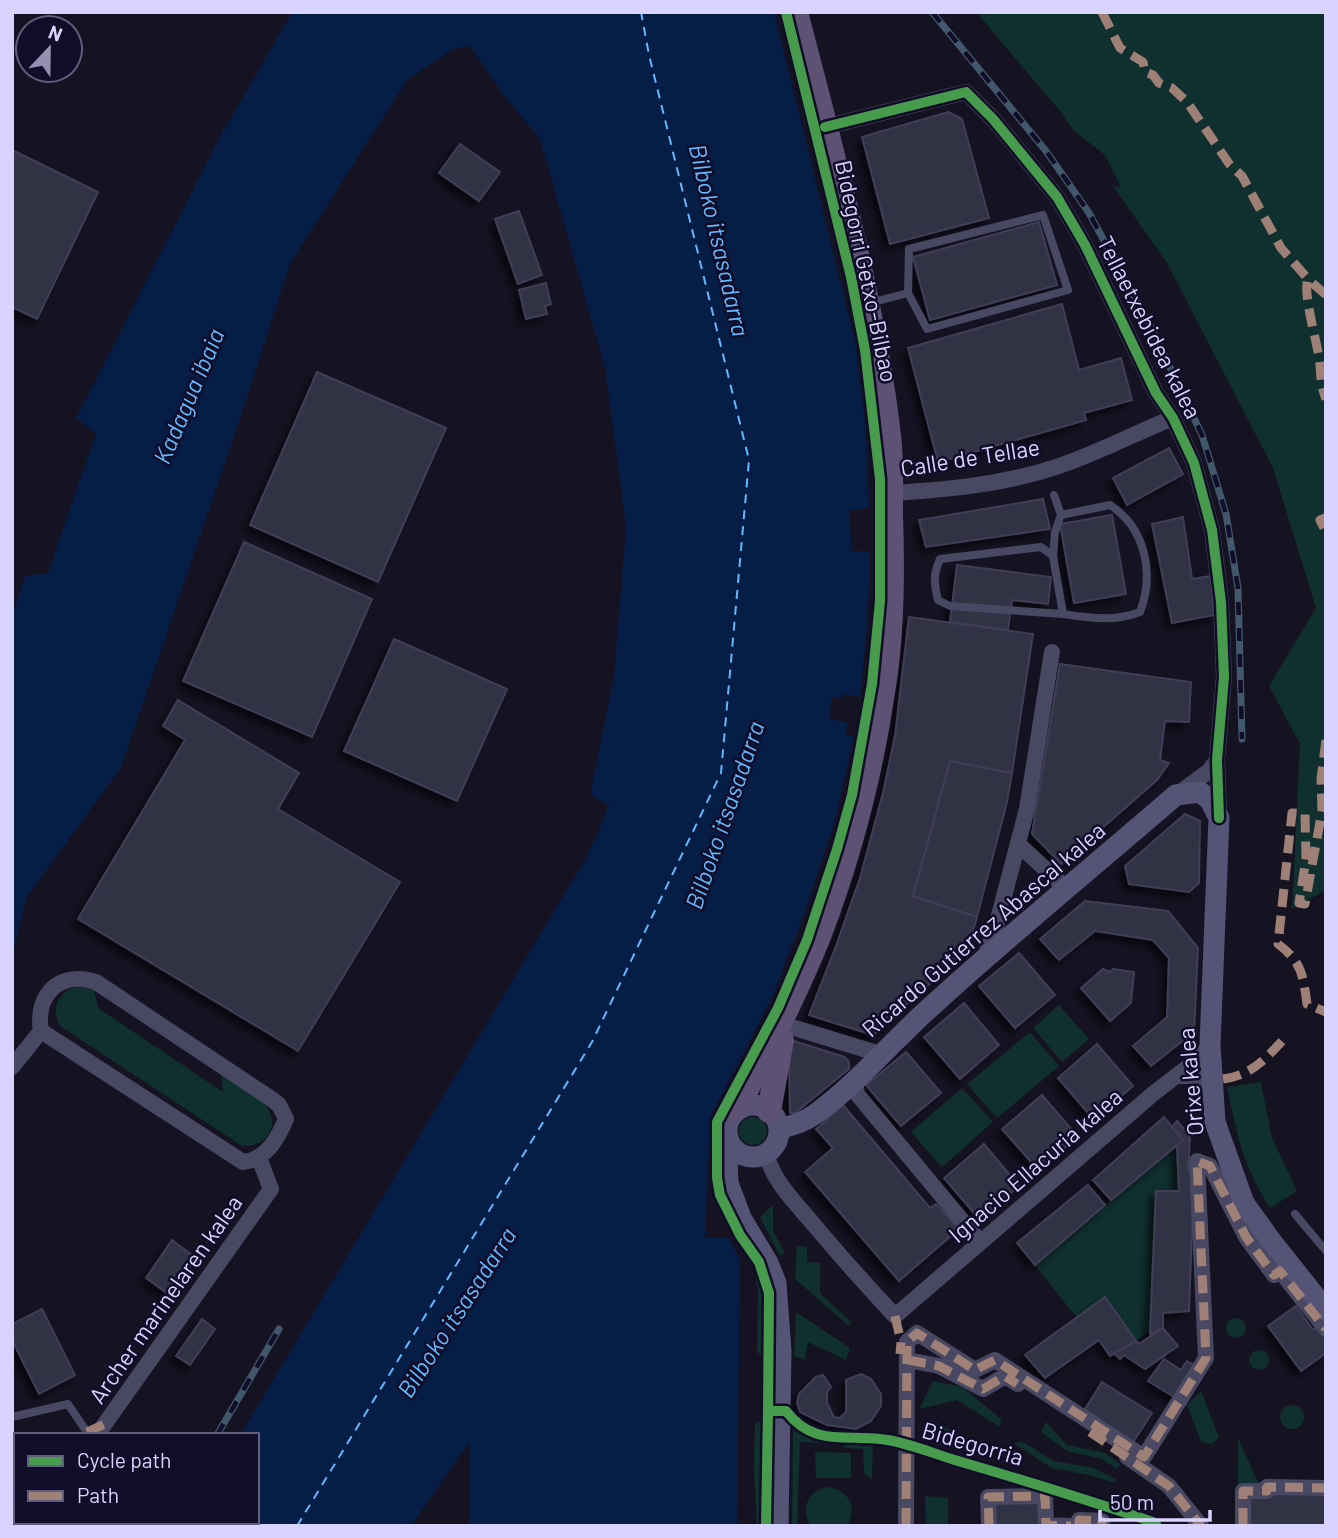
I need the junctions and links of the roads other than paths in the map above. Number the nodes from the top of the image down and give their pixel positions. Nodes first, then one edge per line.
1 (796, 12) edge
2 (825, 127) junction
3 (908, 293) junction
4 (867, 304) junction
5 (1173, 418) junction
6 (891, 493) junction
7 (1054, 495) dead end
8 (1061, 515) junction
9 (1053, 556) junction
10 (1063, 614) junction
11 (1052, 652) dead end
12 (1217, 760) junction
13 (1176, 795) junction
14 (1219, 818) junction
15 (1018, 844) junction
16 (1067, 890) junction
17 (1006, 928) junction
18 (794, 995) junction
19 (785, 1025) junction
20 (41, 1031) junction
21 (1210, 1045) junction
22 (880, 1054) junction
23 (12, 1067) edge
24 (1177, 1076) junction
25 (855, 1082) junction
26 (1212, 1087) junction
27 (737, 1110) junction
28 (774, 1119) junction
29 (726, 1133) junction
30 (766, 1153) junction
31 (259, 1157) junction
32 (1295, 1214) dead end
33 (979, 1242) junction
34 (1326, 1251) edge
35 (1326, 1310) edge
36 (895, 1316) junction
37 (1326, 1329) edge
38 (908, 1360) dead end
39 (12, 1417) edge
40 (97, 1431) edge
41 (1326, 1488) edge
42 (778, 1526) edge
43 (897, 1526) edge
44 (906, 1526) edge
45 (989, 1526) edge
46 (1071, 1526) edge
47 (1079, 1526) edge
48 (1102, 1526) edge
49 (1201, 1526) edge
50 (1243, 1526) edge

1 - 2 main road
2 - 4 main road
2 - 5 street, Tellaetxebidea kalea
3 - 3 lane
3 - 4 lane
4 - 6 main road
5 - 6 street, Calle de Tellae
5 - 12 street, Tellaetxebidea kalea
6 - 18 main road
7 - 8 lane
8 - 9 lane
8 - 10 lane
9 - 10 lane
9 - 10 lane
11 - 15 street
12 - 13 street, Ricardo Gutierrez Abascal kalea
12 - 14 street, Orixe kalea
13 - 14 main road
13 - 16 main road, Ricardo Gutierrez Abascal kalea
14 - 21 main road, Orixe kalea
15 - 16 street
15 - 17 street
16 - 17 main road, Ricardo Gutierrez Abascal kalea
17 - 22 main road, Ricardo Gutierrez Abascal kalea
18 - 19 main road
18 - 27 main road
19 - 22 street
19 - 28 main road
20 - 23 street
20 - 31 street, Archer marinelaren kalea
20 - 31 street
21 - 24 street, Ignacio Ellacuria kalea
21 - 26 main road, Orixe kalea
22 - 25 main road, Ricardo Gutierrez Abascal kalea
24 - 26 street
24 - 33 street, Ignacio Ellacuria kalea
25 - 28 main road, Ricardo Gutierrez Abascal kalea
25 - 33 street
26 - 35 main road, Orixe kalea
27 - 28 main road
27 - 29 main road
28 - 30 main road
29 - 30 main road
29 - 42 main road
30 - 36 street
31 - 40 street, Archer marinelaren kalea
32 - 34 lane
33 - 36 street, Ignacio Ellacuria kalea
36 - 43 street
37 - 44 street
38 - 49 street
39 - 40 lane
41 - 50 street
45 - 46 street
47 - 48 street

